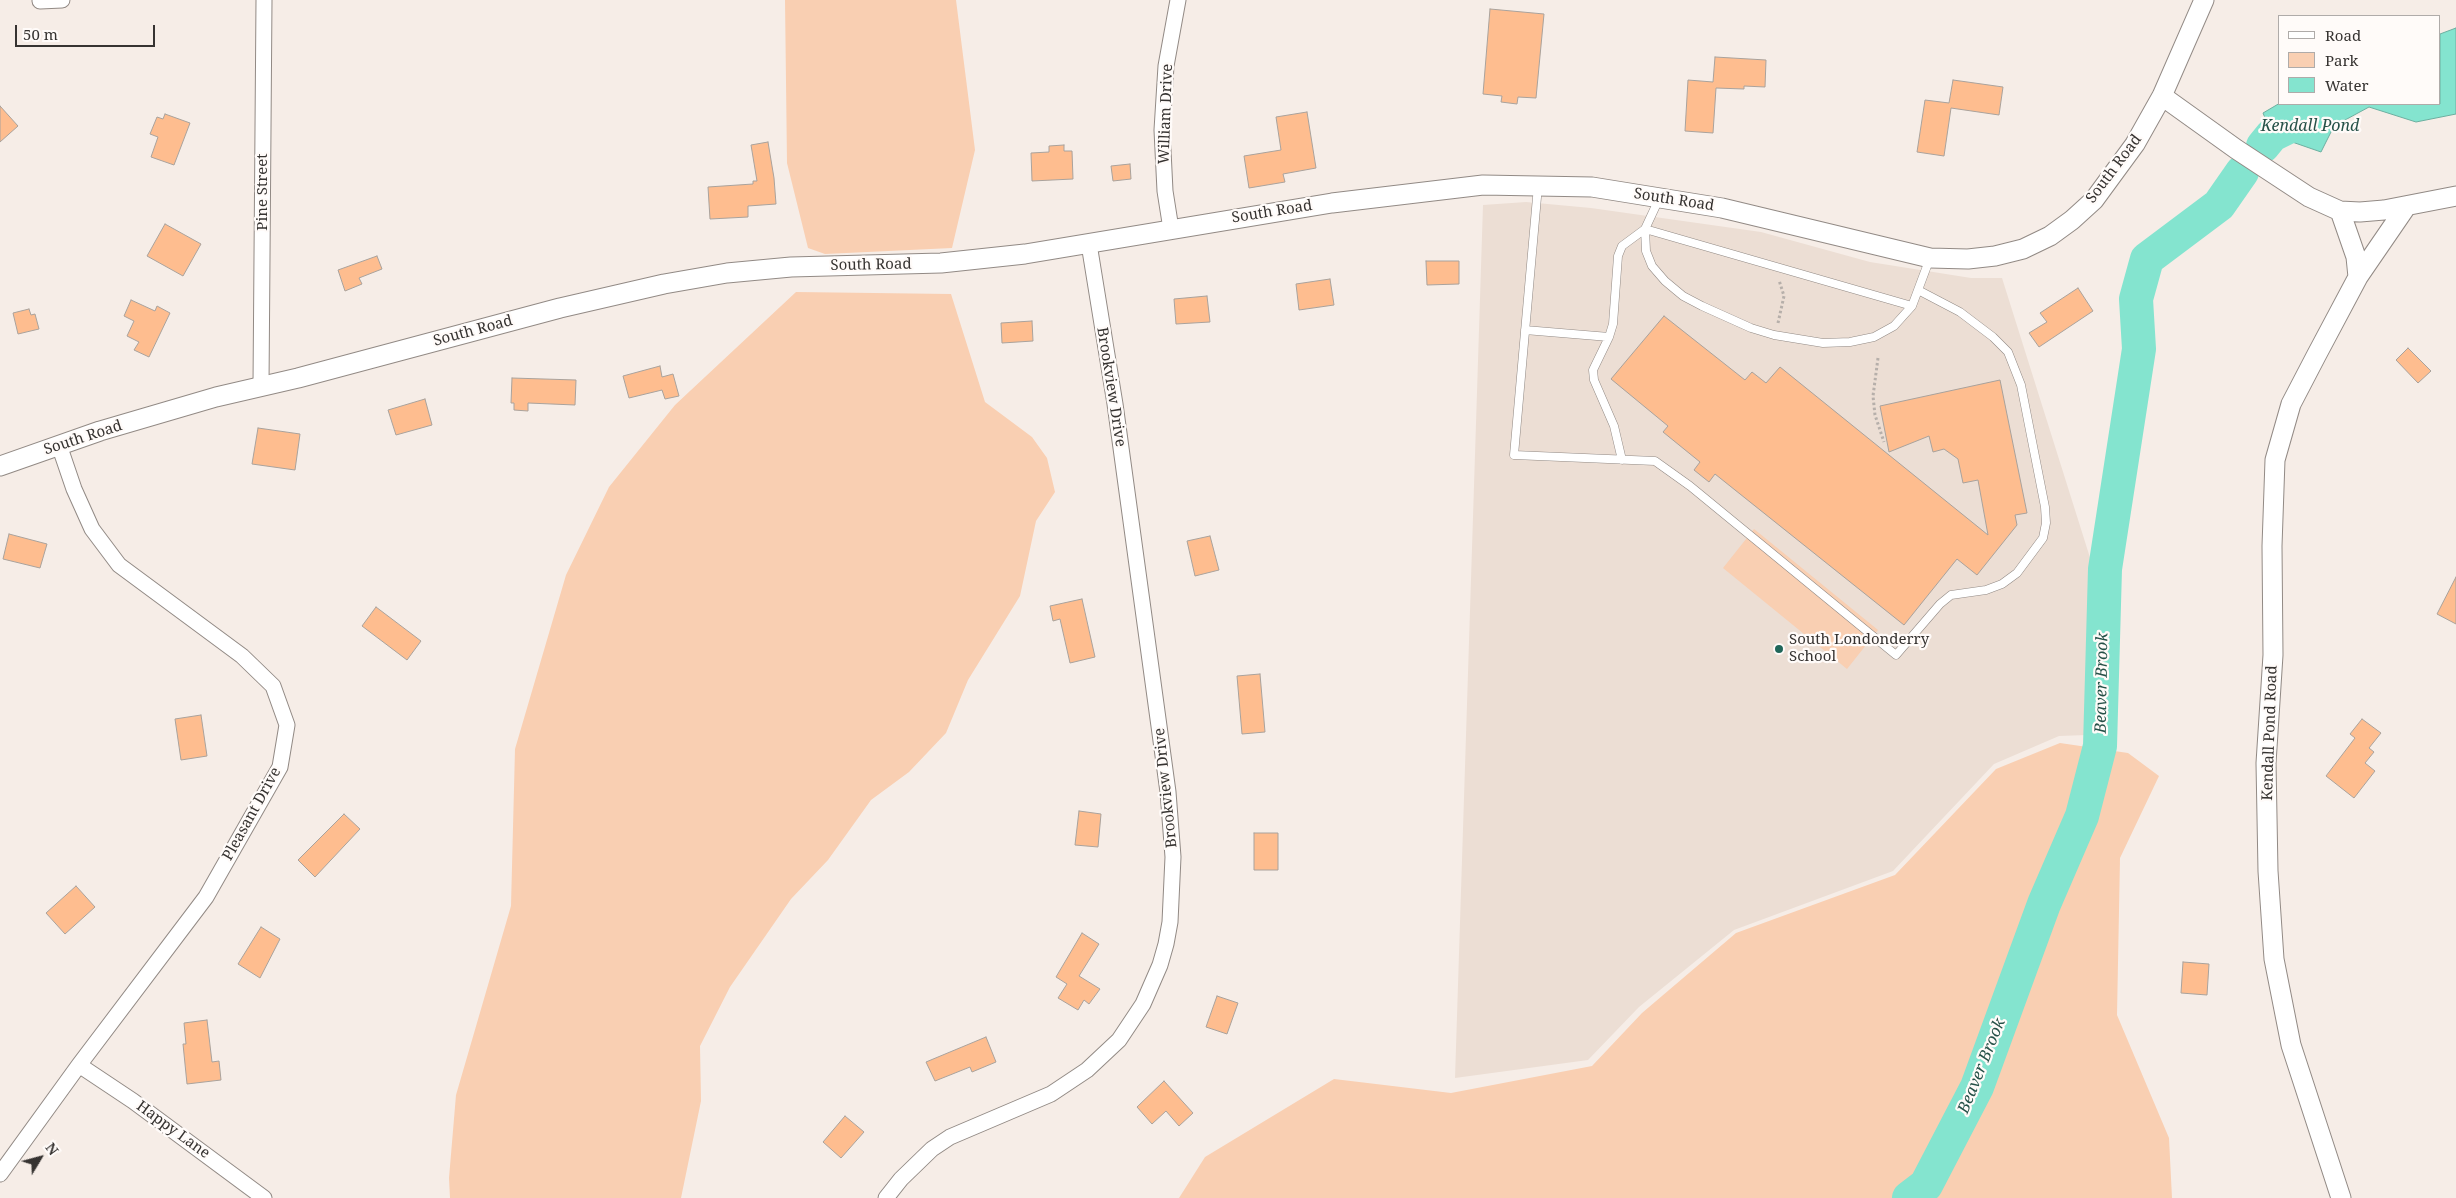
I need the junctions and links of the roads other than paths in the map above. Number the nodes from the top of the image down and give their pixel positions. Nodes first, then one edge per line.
1 (62, 0) edge
2 (264, 0) edge
3 (1178, 0) edge
4 (2204, 0) edge
5 (40, 1) edge
6 (2162, 96) junction
7 (1538, 186) junction
8 (2456, 196) edge
9 (1659, 197) junction
10 (2406, 207) junction
11 (2340, 211) junction
12 (1171, 229) junction
13 (1645, 229) junction
14 (1089, 244) junction
15 (1930, 258) junction
16 (2358, 277) junction
17 (1918, 290) junction
18 (1912, 306) junction
19 (1525, 330) junction
20 (1609, 337) junction
21 (261, 385) junction
22 (59, 445) junction
23 (1622, 460) junction
24 (0, 466) edge
25 (79, 1065) junction
26 (0, 1174) edge
27 (264, 1198) edge
28 (886, 1198) edge
29 (2341, 1198) edge

1 - 5 street
2 - 21 street, Pine Street
3 - 12 street, William Drive
4 - 6 street
6 - 11 street
6 - 15 street, South Road
7 - 9 street, South Road
7 - 12 street, South Road
7 - 19 lane
8 - 10 street
9 - 13 lane
9 - 15 street, South Road
10 - 11 street
10 - 16 street, Kendall Pond Road
11 - 16 street
12 - 14 street, South Road
13 - 18 lane
13 - 18 lane
13 - 20 lane
14 - 21 street, South Road
14 - 28 street, Brookview Drive
15 - 17 lane
16 - 29 street, Kendall Pond Road
17 - 18 lane
17 - 23 lane
19 - 20 lane
19 - 23 lane
20 - 23 lane
21 - 22 street, South Road
22 - 24 street, South Road
22 - 25 street, Pleasant Drive
25 - 26 street, Pleasant Drive
25 - 27 street, Happy Lane

